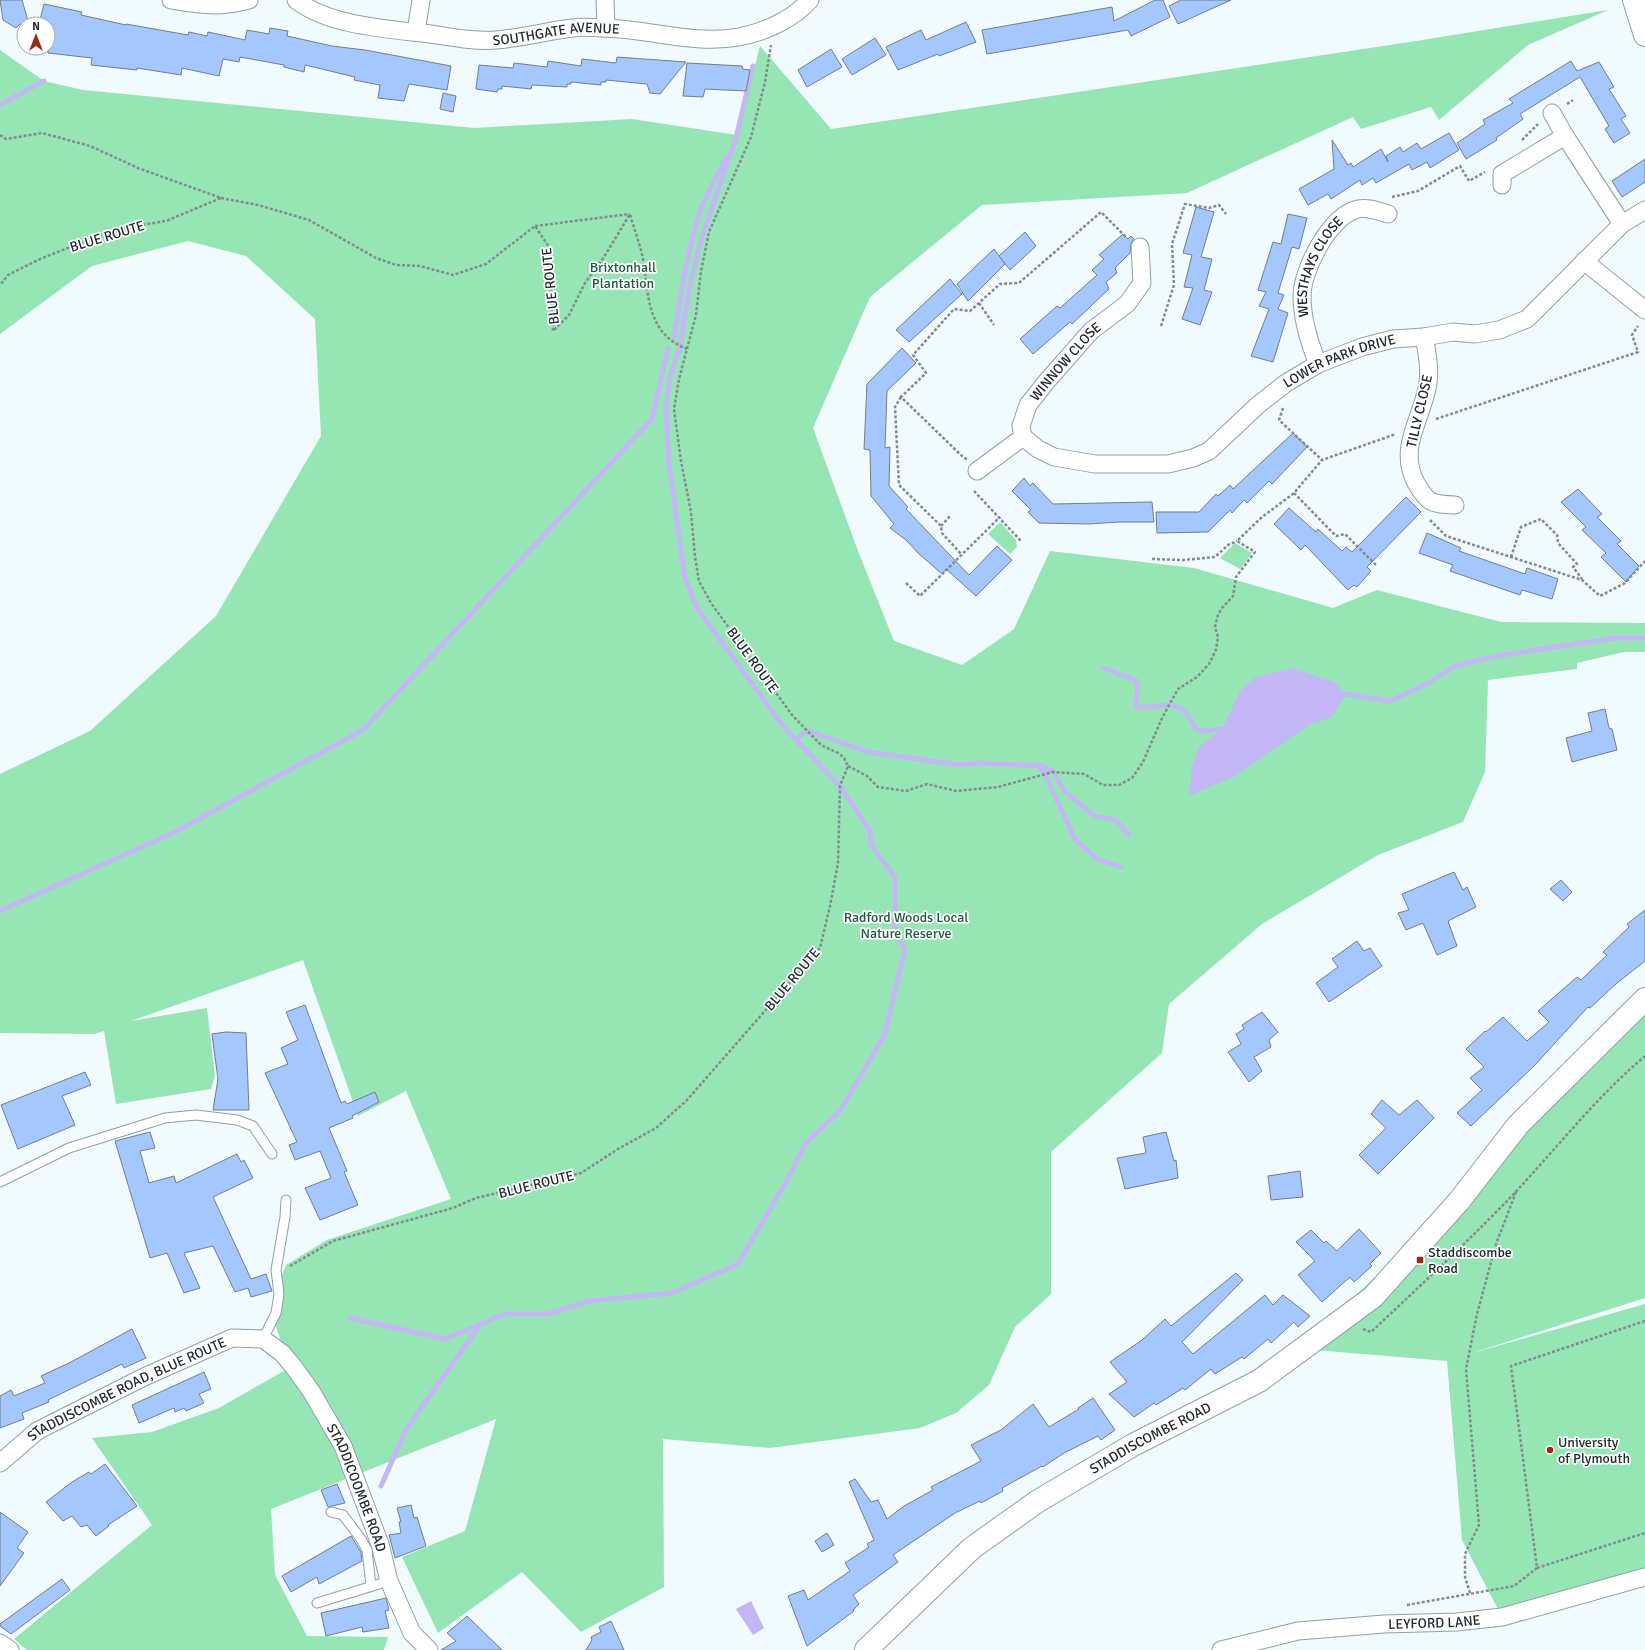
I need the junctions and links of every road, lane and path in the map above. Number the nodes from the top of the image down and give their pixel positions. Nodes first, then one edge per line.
1 (171, 0) edge
2 (249, 0) edge
3 (296, 0) edge
4 (422, 0) edge
5 (605, 0) edge
6 (810, 0) edge
7 (1634, 0) edge
8 (773, 26) junction
9 (606, 28) junction
10 (416, 32) junction
11 (1645, 35) edge
12 (1552, 113) dead end
13 (0, 135) edge
14 (1565, 136) junction
15 (1502, 180) joint
16 (221, 198) junction
17 (1369, 209) junction
18 (1645, 210) edge
19 (630, 214) junction
20 (1226, 214) dead end
21 (1388, 214) dead end
22 (1622, 224) junction
23 (535, 226) junction
24 (1140, 249) joint
25 (1584, 261) junction
26 (0, 285) edge
27 (979, 303) junction
28 (1643, 316) edge
29 (994, 325) dead end
30 (1161, 326) dead end
31 (1424, 337) junction
32 (687, 349) junction
33 (1318, 364) junction
34 (1291, 380) junction
35 (901, 397) junction
36 (1414, 427) junction
37 (1023, 437) junction
38 (1322, 460) junction
39 (980, 468) joint
40 (974, 491) dead end
41 (1294, 493) junction
42 (1433, 504) junction
43 (1455, 506) dead end
44 (951, 514) dead end
45 (1000, 517) junction
46 (941, 526) junction
47 (1021, 541) dead end
48 (1237, 541) junction
49 (962, 555) junction
50 (1511, 557) junction
51 (1152, 559) dead end
52 (1645, 561) edge
53 (1376, 565) dead end
54 (1582, 580) junction
55 (906, 583) dead end
56 (848, 766) junction
57 (1645, 999) edge
58 (1645, 1056) edge
59 (272, 1154) dead end
60 (0, 1182) edge
61 (1517, 1190) junction
62 (286, 1200) dead end
63 (277, 1277) junction
64 (1342, 1320) junction
65 (1645, 1321) edge
66 (263, 1339) junction
67 (0, 1463) edge
68 (331, 1512) dead end
69 (1645, 1533) edge
70 (1537, 1568) junction
71 (1645, 1576) edge
72 (388, 1581) junction
73 (371, 1586) junction
74 (1470, 1593) junction
75 (317, 1603) dead end
76 (1400, 1606) dead end
77 (0, 1643) edge
78 (10, 1650) edge
79 (429, 1650) edge
80 (866, 1650) edge
81 (1221, 1650) edge

1 - 2 street
3 - 10 street, SOUTHGATE AVENUE
4 - 10 street
5 - 9 street
6 - 8 street, SOUTHGATE AVENUE
7 - 11 street
8 - 9 street, SOUTHGATE AVENUE
8 - 32 path, BLUE ROUTE
9 - 10 street, SOUTHGATE AVENUE
12 - 14 street
13 - 16 path, BLUE ROUTE
14 - 15 street
14 - 22 street
15 - 17 path
16 - 23 path, BLUE ROUTE
16 - 26 path, BLUE ROUTE
17 - 21 street, WESTHAYS CLOSE
17 - 33 street, WESTHAYS CLOSE
18 - 22 street, LOWER PARK DRIVE
19 - 23 path
19 - 23 path, BLUE ROUTE
19 - 32 path
20 - 30 path
22 - 25 street, LOWER PARK DRIVE
24 - 27 path
24 - 37 street, WINNOW CLOSE
25 - 28 street
25 - 31 street, LOWER PARK DRIVE
27 - 29 path
27 - 35 path
28 - 36 path
31 - 33 street, LOWER PARK DRIVE
31 - 36 street, TILLY CLOSE
32 - 56 path, BLUE ROUTE
33 - 34 street, LOWER PARK DRIVE
34 - 37 street, LOWER PARK DRIVE
34 - 38 path
35 - 39 path
35 - 46 path
36 - 38 path
36 - 42 street, TILLY CLOSE
37 - 39 street
38 - 41 path
40 - 45 path
41 - 48 path
41 - 53 path
42 - 43 street
42 - 50 path
44 - 46 path
45 - 47 path
45 - 49 path
46 - 49 path
48 - 51 path
48 - 56 path
49 - 55 path
50 - 54 path
50 - 54 path
52 - 54 path
56 - 63 path, BLUE ROUTE
57 - 64 street, STADDISCOMBE ROAD
58 - 61 path
59 - 60 lane
61 - 64 path
61 - 74 path
62 - 63 lane
63 - 66 lane
64 - 80 street, STADDISCOMBE ROAD
65 - 70 path
66 - 67 street, STADDISCOMBE ROAD, BLUE ROUTE
66 - 72 street, STADDICOOMBE ROAD
68 - 73 lane
69 - 70 path
70 - 74 path
71 - 81 street, LEYFORD LANE
72 - 73 lane
72 - 79 street, STADDICOOMBE ROAD
73 - 75 lane
74 - 76 path
77 - 78 street

